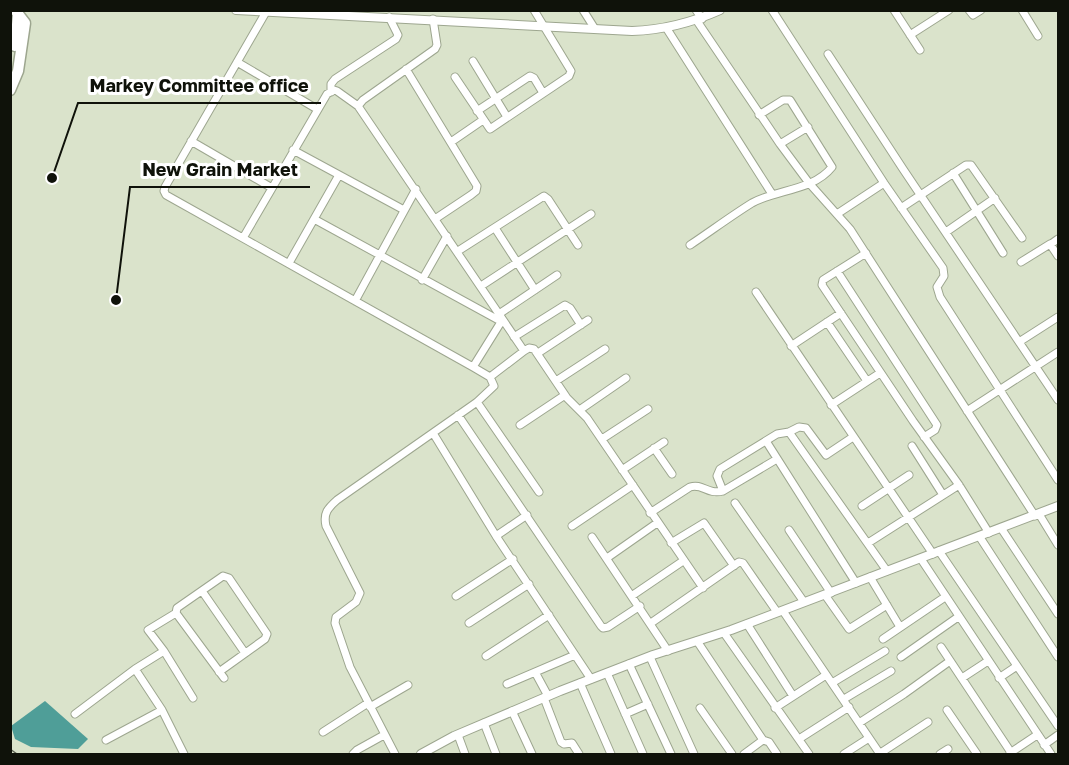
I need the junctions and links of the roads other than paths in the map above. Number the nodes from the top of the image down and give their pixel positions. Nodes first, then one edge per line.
1 (236, 10) edge
2 (534, 10) edge
3 (583, 10) edge
4 (720, 10) edge
5 (772, 10) edge
6 (949, 10) edge
7 (969, 10) edge
8 (981, 10) edge
9 (1022, 10) edge
10 (896, 11) edge
11 (272, 12) edge
12 (311, 12) edge
13 (370, 14) edge
14 (20, 16) edge
15 (389, 17) junction
16 (698, 17) edge
17 (433, 19) junction
18 (544, 26) junction
19 (595, 29) junction
20 (667, 29) junction
21 (910, 35) junction
22 (1038, 36) dead end
23 (920, 50) dead end
24 (828, 54) dead end
25 (473, 61) dead end
26 (237, 62) junction
27 (406, 69) junction
28 (14, 71) edge
29 (455, 77) dead end
30 (10, 90) edge
31 (330, 92) junction
32 (543, 93) junction
33 (495, 98) junction
34 (358, 106) junction
35 (317, 109) junction
36 (477, 111) junction
37 (759, 115) junction
38 (507, 117) junction
39 (483, 120) junction
40 (808, 127) junction
41 (191, 141) junction
42 (451, 142) junction
43 (780, 144) junction
44 (293, 150) junction
45 (953, 173) junction
46 (339, 175) junction
47 (809, 183) junction
48 (884, 183) junction
49 (272, 188) junction
50 (416, 189) junction
51 (772, 194) junction
52 (920, 195) junction
53 (995, 198) junction
54 (901, 208) junction
55 (404, 210) junction
56 (976, 211) junction
57 (591, 213) dead end
58 (837, 214) junction
59 (314, 219) junction
60 (435, 219) junction
61 (495, 228) junction
62 (567, 229) junction
63 (946, 232) junction
64 (447, 236) junction
65 (243, 238) junction
66 (1022, 238) dead end
67 (1059, 239) edge
68 (1051, 244) junction
69 (578, 245) dead end
70 (690, 245) dead end
71 (458, 251) junction
72 (866, 253) junction
73 (1003, 253) dead end
74 (380, 255) junction
75 (1059, 256) edge
76 (517, 262) junction
77 (1021, 262) dead end
78 (289, 263) junction
79 (837, 271) junction
80 (556, 275) dead end
81 (422, 280) junction
82 (481, 286) junction
83 (535, 290) junction
84 (756, 292) dead end
85 (356, 301) junction
86 (841, 312) junction
87 (1059, 317) edge
88 (502, 320) junction
89 (588, 320) dead end
90 (827, 322) junction
91 (581, 325) junction
92 (514, 337) junction
93 (1019, 342) junction
94 (791, 346) junction
95 (605, 349) dead end
96 (524, 351) junction
97 (1059, 352) edge
98 (538, 353) junction
99 (1036, 366) junction
100 (473, 367) junction
101 (880, 373) junction
102 (490, 377) junction
103 (626, 378) dead end
104 (556, 381) junction
105 (867, 381) junction
106 (999, 390) junction
107 (565, 395) junction
108 (1059, 400) edge
109 (477, 402) junction
110 (831, 405) junction
111 (581, 409) junction
112 (648, 409) dead end
113 (968, 411) junction
114 (458, 415) junction
115 (519, 425) dead end
116 (789, 432) junction
117 (433, 433) junction
118 (853, 437) junction
119 (924, 437) junction
120 (602, 439) junction
121 (766, 441) junction
122 (664, 442) dead end
123 (912, 446) dead end
124 (654, 448) junction
125 (777, 459) junction
126 (622, 470) junction
127 (672, 474) dead end
128 (909, 475) dead end
129 (1059, 480) edge
130 (633, 485) junction
131 (959, 485) junction
132 (888, 488) junction
133 (723, 491) junction
134 (539, 492) dead end
135 (943, 495) junction
136 (735, 503) dead end
137 (862, 506) dead end
138 (1059, 507) edge
139 (650, 513) junction
140 (527, 515) junction
141 (1037, 515) junction
142 (908, 518) junction
143 (657, 523) junction
144 (572, 526) dead end
145 (1001, 528) junction
146 (789, 530) dead end
147 (984, 534) junction
148 (496, 536) junction
149 (592, 537) dead end
150 (670, 543) junction
151 (868, 543) junction
152 (1059, 545) edge
153 (936, 552) junction
154 (607, 558) junction
155 (921, 558) junction
156 (513, 559) junction
157 (683, 561) junction
158 (734, 566) junction
159 (888, 572) junction
160 (870, 577) junction
161 (856, 583) junction
162 (529, 584) junction
163 (703, 588) junction
164 (202, 591) junction
165 (828, 594) junction
166 (456, 596) dead end
167 (633, 596) junction
168 (945, 597) junction
169 (804, 602) junction
170 (887, 605) junction
171 (640, 606) junction
172 (780, 612) junction
173 (176, 613) junction
174 (1059, 614) edge
175 (549, 615) junction
176 (958, 617) junction
177 (469, 622) dead end
178 (651, 623) junction
179 (747, 624) junction
180 (900, 627) junction
181 (724, 633) junction
182 (883, 639) dead end
183 (697, 641) junction
184 (941, 647) dead end
185 (164, 651) junction
186 (668, 651) junction
187 (885, 651) dead end
188 (246, 653) junction
189 (575, 655) junction
190 (486, 656) dead end
191 (650, 657) junction
192 (901, 657) dead end
193 (1059, 657) edge
194 (950, 661) junction
195 (988, 661) junction
196 (629, 664) junction
197 (1017, 666) junction
198 (135, 669) junction
199 (891, 671) dead end
200 (535, 672) junction
201 (607, 673) junction
202 (826, 675) junction
203 (962, 678) junction
204 (999, 678) junction
205 (591, 679) junction
206 (580, 683) junction
207 (832, 683) junction
208 (507, 684) dead end
209 (408, 685) dead end
210 (793, 696) junction
211 (546, 697) junction
212 (193, 698) dead end
213 (844, 699) junction
214 (648, 704) junction
215 (369, 705) junction
216 (849, 707) junction
217 (700, 708) dead end
218 (775, 708) junction
219 (162, 710) junction
220 (947, 710) dead end
221 (513, 711) junction
222 (75, 714) dead end
223 (625, 714) junction
224 (928, 722) dead end
225 (484, 723) junction
226 (859, 723) junction
227 (1059, 726) edge
228 (323, 732) dead end
229 (384, 735) junction
230 (458, 735) junction
231 (1037, 735) junction
232 (1059, 735) edge
233 (869, 738) junction
234 (799, 739) junction
235 (106, 740) dead end
236 (763, 741) junction
237 (1044, 745) junction
238 (948, 749) dead end
239 (180, 753) edge
240 (426, 753) edge
241 (353, 754) edge
242 (395, 754) edge
243 (465, 754) edge
244 (496, 754) edge
245 (532, 754) edge
246 (579, 754) edge
247 (611, 754) edge
248 (644, 754) edge
249 (671, 754) edge
250 (694, 754) edge
251 (732, 754) edge
252 (744, 754) edge
253 (777, 754) edge
254 (809, 754) edge
255 (844, 754) edge
256 (879, 754) edge
257 (940, 754) edge
258 (977, 754) edge
259 (1010, 754) edge
260 (1051, 754) edge

1 - 11 street
2 - 18 street
3 - 19 street
4 - 16 street
5 - 48 street
6 - 21 street
7 - 8 street
9 - 22 street
10 - 21 street
11 - 12 street
11 - 26 street
12 - 13 street
13 - 15 street
14 - 28 highway
15 - 17 street
15 - 31 street
16 - 20 street
16 - 37 street
17 - 18 street
17 - 27 street
18 - 19 street
18 - 32 street
19 - 20 street
20 - 51 street
21 - 23 street
24 - 52 street
25 - 33 street
26 - 35 street
26 - 41 street
27 - 34 street
27 - 42 street
28 - 30 highway
29 - 36 street
31 - 34 street
31 - 35 street
32 - 33 street
32 - 38 street
33 - 36 street
33 - 38 street
34 - 50 street
35 - 44 street
36 - 39 street
37 - 40 street
37 - 43 street
38 - 39 street
39 - 42 street
40 - 43 street
40 - 47 street
41 - 49 street
41 - 65 street
42 - 60 street
43 - 47 street
44 - 46 street
44 - 49 street
45 - 52 street
45 - 53 street
45 - 56 street
46 - 55 street
46 - 59 street
47 - 51 street
47 - 58 street
48 - 54 street
48 - 58 street
49 - 65 street
50 - 55 street
50 - 60 street
51 - 70 street
52 - 54 street
52 - 63 street
53 - 56 street
53 - 66 street
54 - 106 street
55 - 74 street
56 - 63 street
56 - 73 street
57 - 62 street
58 - 72 street
59 - 74 street
59 - 78 street
60 - 64 street
61 - 62 street
61 - 71 street
61 - 76 street
62 - 69 street
62 - 76 street
63 - 93 street
64 - 71 street
64 - 81 street
65 - 78 street
67 - 68 street
68 - 75 street
68 - 77 street
71 - 82 street
72 - 79 street
72 - 113 street
74 - 81 street
74 - 85 street
76 - 82 street
76 - 83 street
78 - 85 street
79 - 86 street
79 - 119 street
80 - 83 street
81 - 88 street
82 - 88 street
83 - 88 street
84 - 94 street
85 - 100 street
86 - 90 street
86 - 101 street
87 - 93 street
88 - 92 street
88 - 100 street
89 - 91 street
90 - 94 street
90 - 105 street
91 - 92 street
91 - 98 street
92 - 96 street
93 - 99 street
94 - 110 street
95 - 104 street
96 - 98 street
96 - 102 street
97 - 99 street
98 - 104 street
99 - 106 street
99 - 108 street
100 - 102 street
101 - 105 street
101 - 119 street
102 - 109 street
103 - 111 street
104 - 107 street
105 - 110 street
106 - 113 street
106 - 129 street
107 - 111 street
107 - 115 street
109 - 114 street
109 - 134 street
110 - 118 street
111 - 120 street
112 - 120 street
113 - 141 street
114 - 117 street
114 - 140 street
116 - 118 street
116 - 121 street
116 - 151 street
117 - 148 street
117 - 215 street
118 - 132 street
119 - 131 street
120 - 126 street
121 - 125 street
121 - 133 street
122 - 124 street
123 - 135 street
124 - 126 street
124 - 127 street
125 - 133 street
125 - 161 street
126 - 130 street
128 - 132 street
130 - 139 street
130 - 144 street
131 - 135 street
131 - 147 street
132 - 137 street
132 - 142 street
133 - 139 street
135 - 142 street
136 - 169 street
138 - 141 street
139 - 143 street
140 - 148 street
140 - 171 street
141 - 145 street
141 - 152 street
142 - 151 street
142 - 153 street
143 - 150 street
143 - 154 street
145 - 147 street
145 - 174 street
146 - 165 street
147 - 153 street
147 - 193 street
148 - 156 street
149 - 154 street
150 - 157 street
150 - 158 street
151 - 159 street
153 - 155 street
153 - 197 street
154 - 167 street
155 - 159 street
155 - 168 street
156 - 162 street
156 - 166 street
157 - 163 street
157 - 167 street
158 - 163 street
158 - 172 street
159 - 160 street
160 - 161 street
160 - 170 street
161 - 165 street
162 - 175 street
162 - 177 street
163 - 178 street
164 - 173 street
164 - 188 street
164 - 188 street
165 - 169 street
165 - 170 street
167 - 171 street
168 - 176 street
168 - 180 street
169 - 172 street
170 - 180 street
171 - 178 street
172 - 179 street
172 - 202 street
173 - 185 street
173 - 188 street
175 - 189 street
175 - 190 street
176 - 192 street
176 - 195 street
178 - 186 street
179 - 181 street
179 - 210 street
180 - 182 street
181 - 183 street
181 - 218 street
183 - 186 street
183 - 236 street
184 - 194 street
185 - 198 street
185 - 212 street
186 - 191 street
187 - 207 street
189 - 200 street
189 - 205 street
191 - 196 street
191 - 250 street
194 - 203 street
194 - 226 street
195 - 203 street
195 - 204 street
196 - 201 street
196 - 214 street
197 - 204 street
197 - 227 street
198 - 219 street
198 - 222 street
199 - 213 street
200 - 208 street
200 - 211 street
201 - 205 street
201 - 223 street
202 - 207 street
202 - 210 street
203 - 259 street
204 - 231 street
205 - 206 street
206 - 211 street
206 - 247 street
207 - 213 street
209 - 215 street
210 - 218 street
211 - 221 street
211 - 246 street
213 - 216 street
214 - 223 street
214 - 249 street
215 - 228 street
215 - 229 street
216 - 226 street
216 - 234 street
217 - 251 street
218 - 234 street
219 - 235 street
219 - 239 street
220 - 258 street
221 - 225 street
221 - 245 street
223 - 248 street
224 - 256 street
225 - 230 street
225 - 244 street
226 - 233 street
229 - 241 street
229 - 242 street
230 - 240 street
230 - 243 street
231 - 237 street
231 - 259 street
232 - 237 street
233 - 255 street
233 - 256 street
234 - 254 street
236 - 252 street
236 - 253 street
237 - 260 street
238 - 257 street

